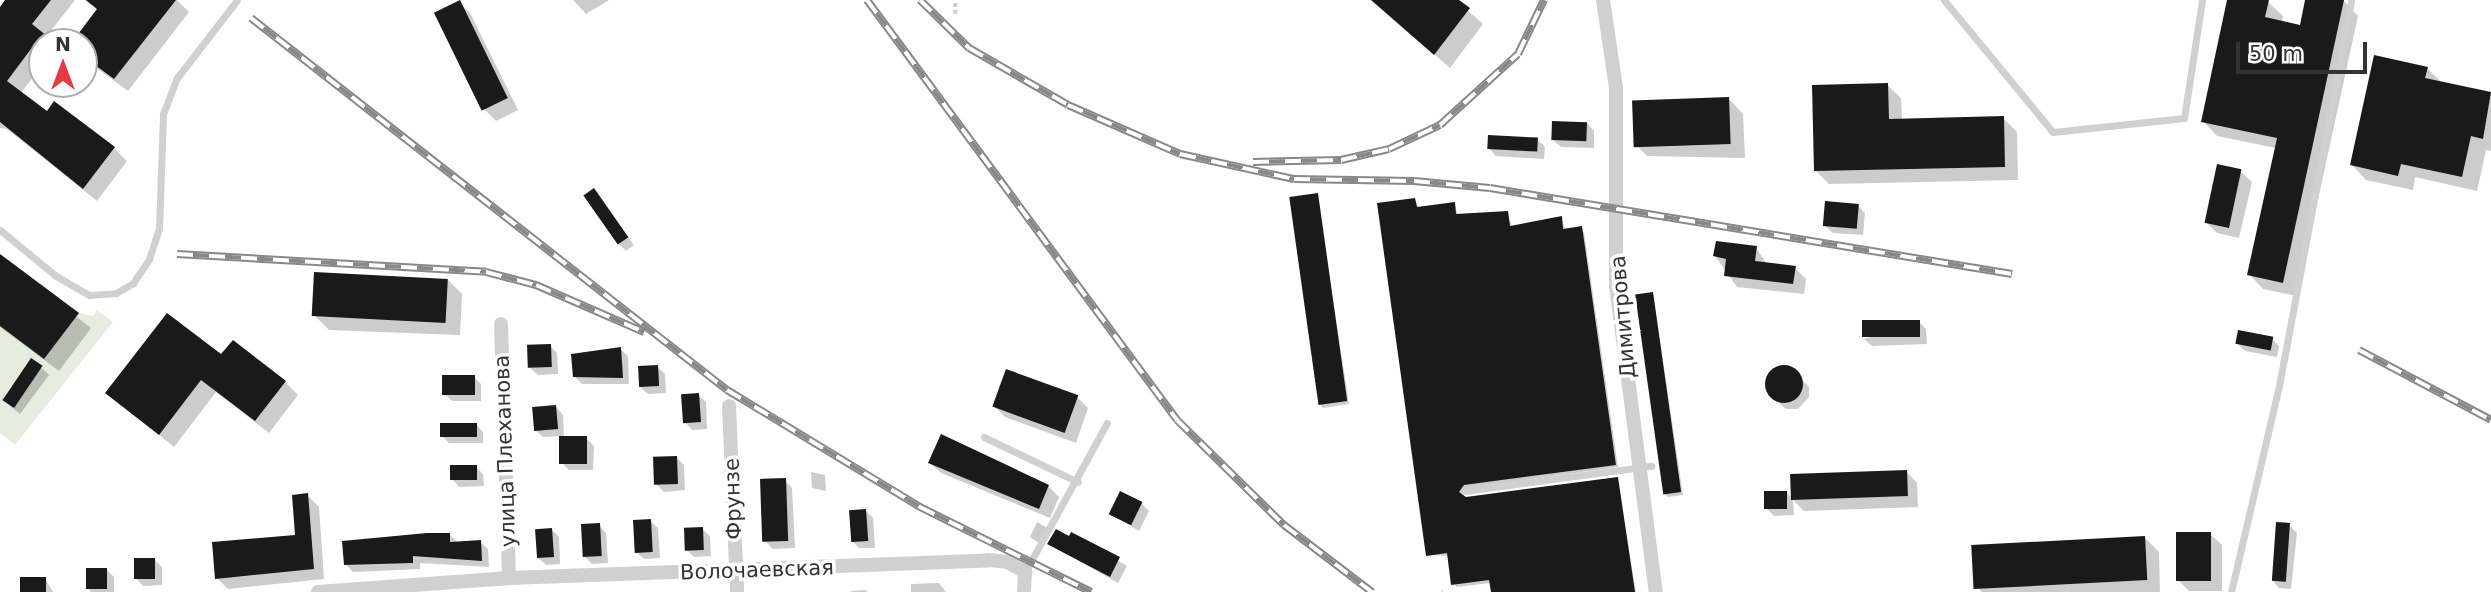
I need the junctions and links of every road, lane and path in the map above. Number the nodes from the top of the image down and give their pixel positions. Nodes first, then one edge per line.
1 (237, 0) edge
2 (956, 0) edge
3 (1604, 0) edge
4 (1944, 0) edge
5 (2202, 0) edge
6 (2351, 0) edge
7 (955, 15) dead end
8 (0, 230) edge
9 (501, 324) dead end
10 (729, 406) dead end
11 (1107, 422) dead end
12 (984, 437) dead end
13 (1645, 466) junction
14 (1078, 482) junction
15 (1465, 491) dead end
16 (736, 571) junction
17 (1025, 572) junction
18 (509, 578) junction
19 (318, 592) edge
20 (737, 592) edge
21 (1024, 592) edge
22 (1656, 592) edge
23 (2231, 592) edge

1 - 8 lane
2 - 7 path
3 - 13 street, Димитрова
4 - 5 lane
6 - 23 lane
9 - 18 street, улица Плеханова
10 - 16 street, Фрунзе
11 - 14 lane
12 - 14 lane
13 - 15 lane
13 - 22 street, Димитрова
14 - 17 lane
16 - 17 street, Волочаевская
16 - 18 street, Волочаевская
16 - 20 street, Фрунзе
17 - 21 street
18 - 19 street, Волочаевская

